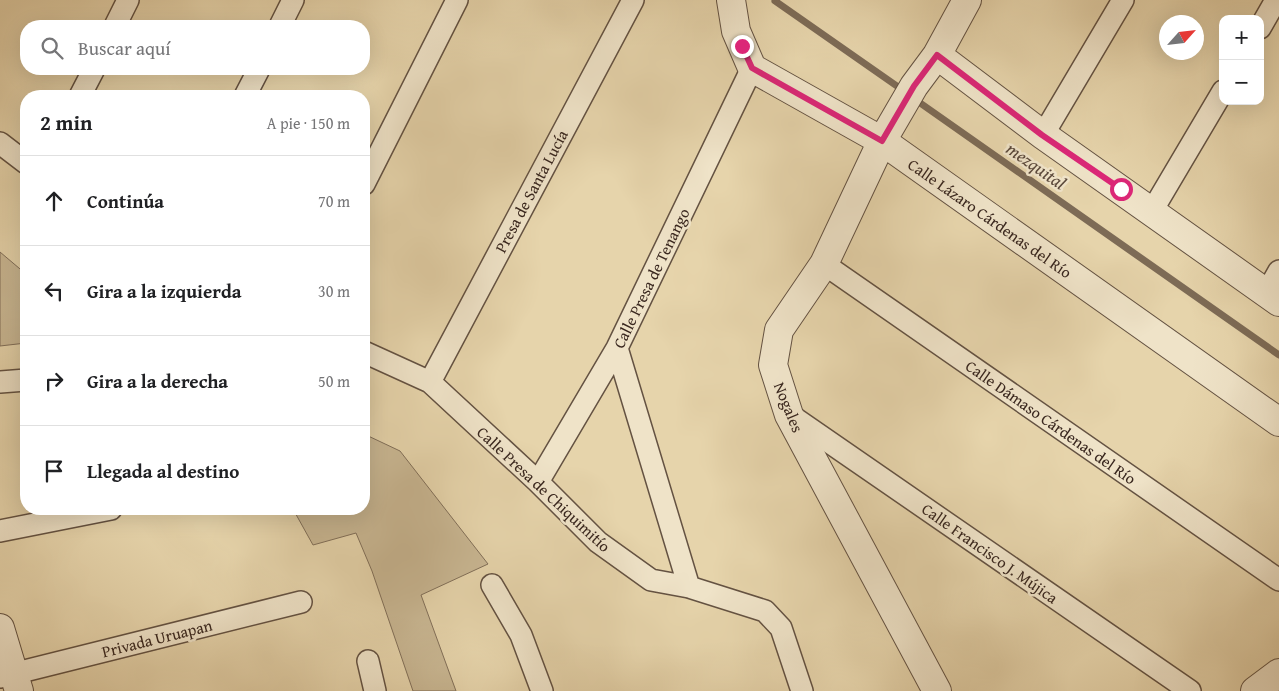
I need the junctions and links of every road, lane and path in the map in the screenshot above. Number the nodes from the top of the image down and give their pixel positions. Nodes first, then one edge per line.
1 (128, 0) edge
2 (293, 0) edge
3 (457, 0) edge
4 (633, 0) edge
5 (731, 0) edge
6 (967, 0) edge
7 (1123, 0) edge
8 (1276, 0) edge
9 (118, 20) edge
10 (283, 20) edge
11 (1264, 21) edge
12 (937, 55) junction
13 (752, 68) junction
14 (91, 75) edge
15 (256, 75) edge
16 (83, 90) edge
17 (249, 90) edge
18 (1219, 98) edge
19 (888, 131) junction
20 (1042, 135) junction
21 (0, 143) edge
22 (20, 158) edge
23 (370, 172) edge
24 (1152, 211) junction
25 (824, 264) junction
26 (1275, 289) edge
27 (617, 348) junction
28 (370, 355) edge
29 (20, 380) edge
30 (0, 382) edge
31 (430, 382) junction
32 (790, 415) junction
33 (1279, 422) edge
34 (538, 482) junction
35 (81, 515) edge
36 (0, 531) edge
37 (1279, 580) edge
38 (492, 586) dead end
39 (690, 587) junction
40 (301, 602) dead end
41 (0, 628) edge
42 (368, 661) dead end
43 (1279, 673) edge
44 (11, 680) edge
45 (375, 691) edge
46 (542, 691) edge
47 (802, 691) edge
48 (937, 691) edge
49 (1190, 691) edge
50 (1255, 691) edge

1 - 9 street
2 - 10 street
3 - 23 street
4 - 31 street, Presa de Santa Lucía
5 - 13 street
6 - 12 street, Nogales
7 - 20 street
8 - 11 street
12 - 19 street, Nogales
12 - 20 street
13 - 19 street, Calle Lázaro Cárdenas del Río
13 - 27 street, Calle Presa de Tenango
14 - 16 street
15 - 17 street
18 - 24 street
19 - 25 street, Nogales
19 - 33 street, Calle Lázaro Cárdenas del Río
20 - 24 street
21 - 22 street
24 - 26 street
25 - 32 street, Nogales
25 - 37 street, Calle Dámaso Cárdenas del Río
27 - 34 street, Calle Presa de Tenango
27 - 39 street
28 - 31 street, Calle Presa de Chiquimitío
29 - 30 street
31 - 34 street, Calle Presa de Chiquimitío
32 - 48 street, Nogales
32 - 49 street, Calle Francisco J. Mújica
34 - 39 street, Calle Presa de Chiquimitío
35 - 36 street
38 - 46 street
39 - 47 street, Calle Presa de Chiquimitío
40 - 44 street, Privada Uruapan
41 - 44 street
42 - 45 street
43 - 50 street

